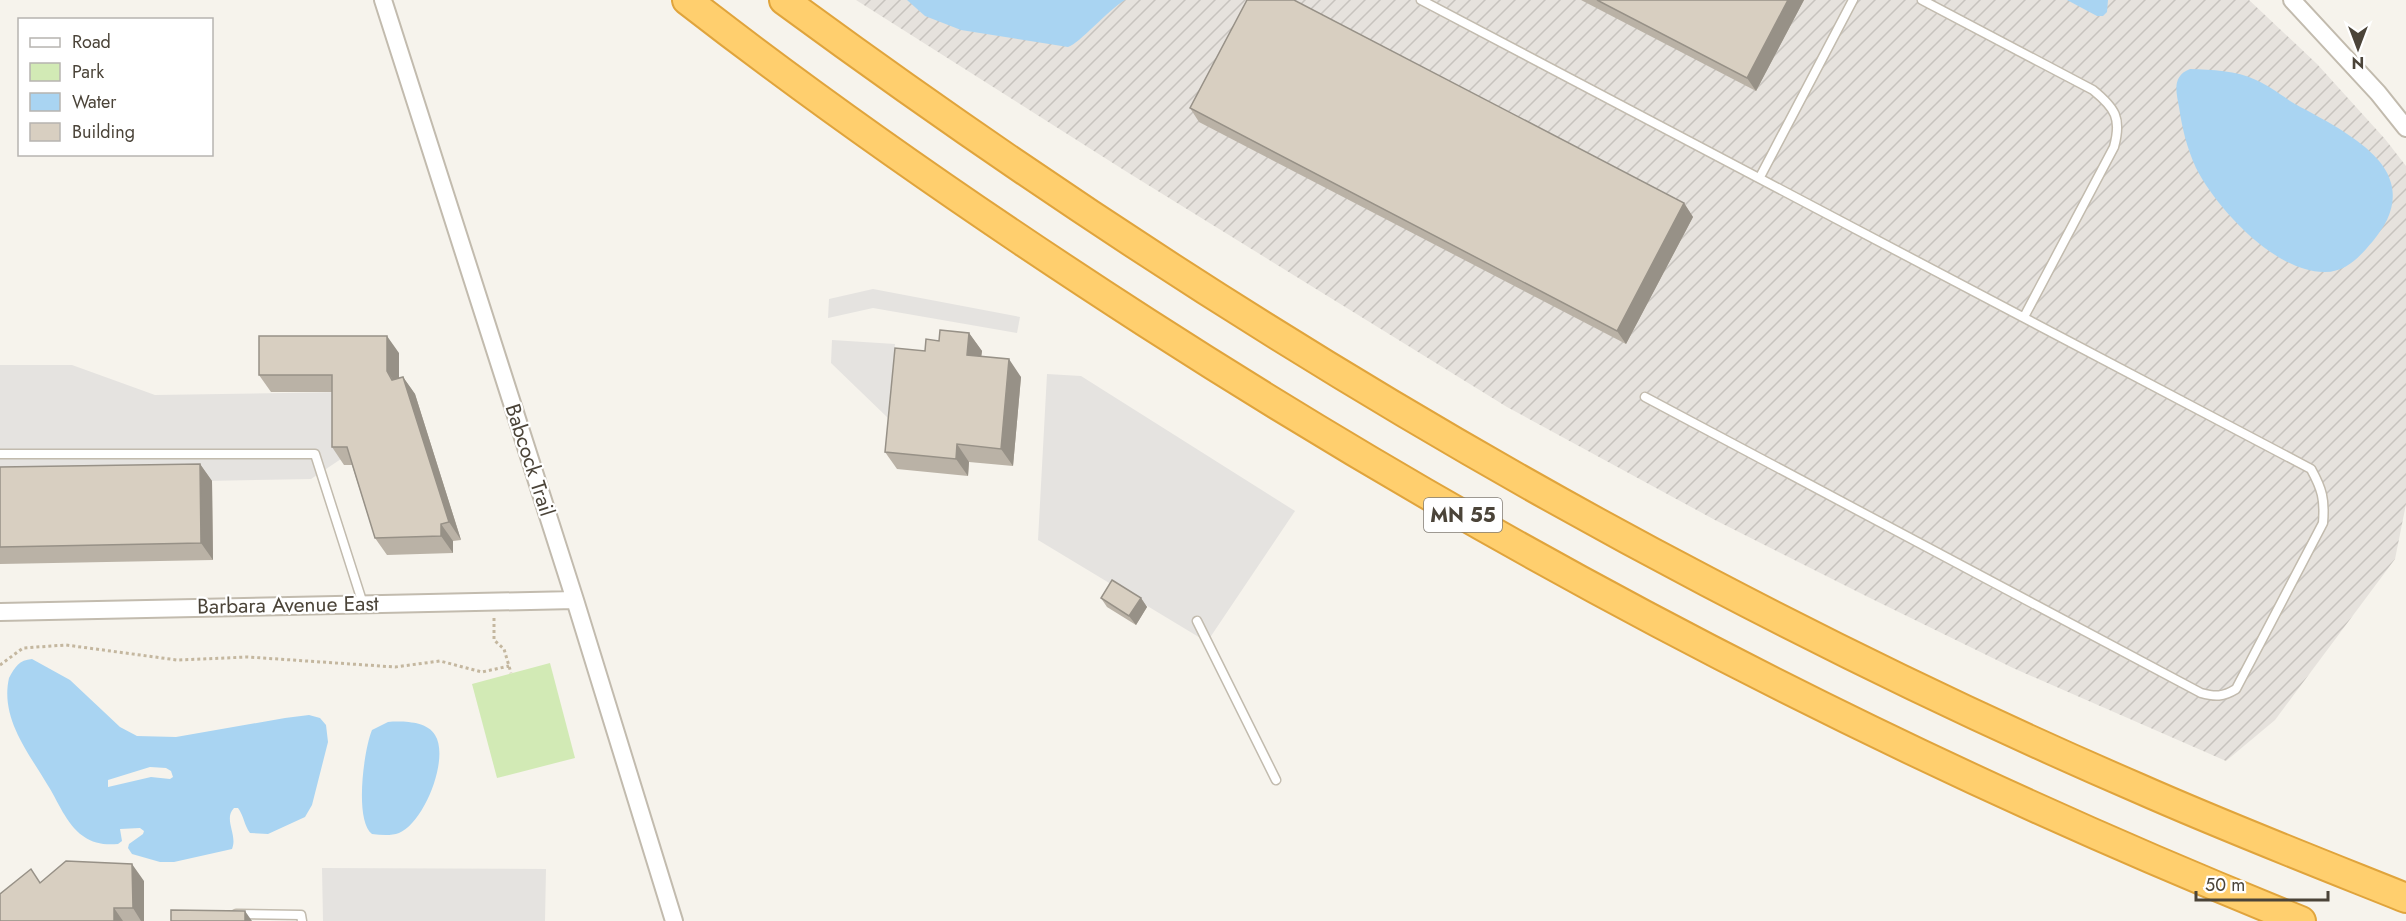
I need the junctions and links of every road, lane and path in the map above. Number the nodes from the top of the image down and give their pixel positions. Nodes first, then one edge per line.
1 (383, 0) edge
2 (687, 0) edge
3 (784, 0) edge
4 (1421, 0) edge
5 (1853, 0) edge
6 (1922, 0) edge
7 (2292, 0) edge
8 (2406, 128) edge
9 (1760, 177) junction
10 (2024, 317) junction
11 (1646, 397) dead end
12 (0, 454) edge
13 (575, 600) junction
14 (493, 601) junction
15 (363, 604) junction
16 (0, 612) edge
17 (1197, 621) dead end
18 (0, 665) edge
19 (509, 666) junction
20 (511, 673) dead end
21 (1276, 780) dead end
22 (2406, 898) edge
23 (226, 914) edge
24 (302, 921) edge
25 (674, 921) edge
26 (2301, 921) edge

1 - 13 street, Babcock Trail
2 - 26 highway, MN 55
3 - 22 highway, MN 55
4 - 9 lane
5 - 9 lane
6 - 10 lane
7 - 8 street
9 - 10 lane
10 - 11 lane
12 - 15 lane
13 - 14 street, Barbara Avenue East
13 - 25 street, Babcock Trail
14 - 15 street, Barbara Avenue East
14 - 19 path
15 - 16 street, Barbara Avenue East
17 - 21 lane
18 - 19 path
19 - 20 path
23 - 24 lane

